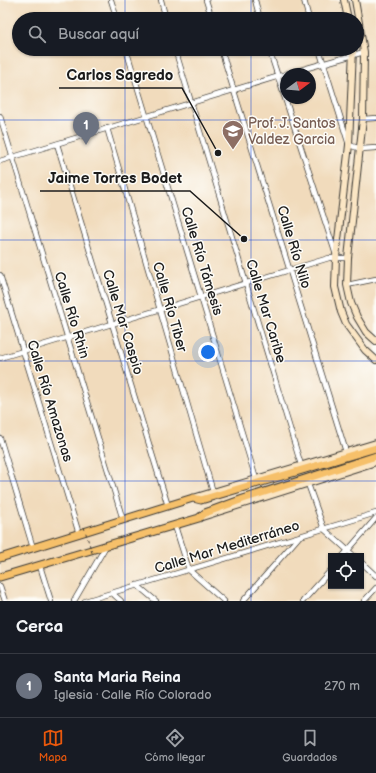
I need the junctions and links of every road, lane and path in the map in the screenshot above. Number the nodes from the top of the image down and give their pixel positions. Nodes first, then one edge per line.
1 (111, 0) edge
2 (161, 0) edge
3 (206, 0) edge
4 (255, 0) edge
5 (304, 0) edge
6 (344, 0) edge
7 (355, 0) edge
8 (115, 12) edge
9 (164, 12) edge
10 (210, 12) edge
11 (258, 12) edge
12 (307, 12) edge
13 (347, 12) edge
14 (357, 12) edge
15 (128, 56) edge
16 (177, 56) edge
17 (223, 56) edge
18 (271, 56) edge
19 (321, 56) edge
20 (342, 56) edge
21 (353, 56) edge
22 (364, 56) edge
23 (323, 63) junction
24 (306, 68) edge
25 (280, 76) edge
26 (277, 77) junction
27 (234, 90) junction
28 (191, 103) junction
29 (0, 116) edge
30 (146, 116) junction
31 (376, 118) edge
32 (363, 120) junction
33 (107, 128) junction
34 (57, 144) junction
35 (349, 145) junction
36 (376, 148) edge
37 (361, 149) junction
38 (12, 157) junction
39 (0, 161) edge
40 (336, 257) junction
41 (348, 258) junction
42 (289, 270) junction
43 (0, 275) edge
44 (376, 280) edge
45 (246, 283) junction
46 (347, 285) junction
47 (201, 297) junction
48 (160, 310) junction
49 (112, 324) junction
50 (67, 338) junction
51 (376, 342) edge
52 (23, 351) junction
53 (0, 358) edge
54 (376, 360) edge
55 (0, 438) edge
56 (376, 442) edge
57 (376, 448) edge
58 (346, 452) junction
59 (376, 456) edge
60 (376, 462) edge
61 (301, 465) junction
62 (256, 479) junction
63 (308, 484) junction
64 (213, 492) junction
65 (193, 498) junction
66 (168, 506) junction
67 (376, 513) edge
68 (199, 518) junction
69 (376, 518) edge
70 (123, 520) junction
71 (175, 526) junction
72 (84, 527) dead end
73 (324, 529) junction
74 (78, 534) junction
75 (299, 537) junction
76 (106, 546) junction
77 (33, 548) junction
78 (348, 551) junction
79 (350, 553) edge
80 (93, 556) dead end
81 (0, 558) edge
82 (364, 565) edge
83 (40, 566) junction
84 (189, 570) junction
85 (328, 573) edge
86 (376, 576) edge
87 (0, 577) edge
88 (138, 585) junction
89 (0, 586) edge
90 (376, 588) edge
91 (112, 593) junction
92 (5, 601) edge
93 (51, 601) edge
94 (74, 601) edge
95 (85, 601) edge
96 (120, 601) edge
97 (156, 601) edge
98 (224, 601) edge
99 (243, 601) edge
100 (304, 601) edge
101 (364, 601) edge

1 - 8 street
2 - 9 street
3 - 10 street
4 - 11 street
5 - 12 street
6 - 13 main road
7 - 14 main road
15 - 30 street, Calle Río Támesis
16 - 28 street, Calle Mar Caribe
17 - 27 street, Calle Río Nilo
18 - 26 street
19 - 23 street
20 - 23 street
21 - 35 main road
22 - 32 main road
23 - 24 street
23 - 35 street
25 - 26 street
26 - 27 street
26 - 40 street
27 - 28 street
27 - 42 street, Calle Río Nilo
28 - 30 street
28 - 45 street, Calle Mar Caribe
29 - 38 street, Calle Río Rhin
30 - 33 street
30 - 47 street, Calle Río Támesis
31 - 32 street
32 - 37 main road
33 - 34 street
33 - 48 street, Calle Río Tiber
34 - 38 street
34 - 49 street, Calle Mar Caspio
35 - 37 street
35 - 40 main road
36 - 37 street
37 - 41 main road
38 - 39 street
38 - 50 street, Calle Río Rhin
40 - 41 street
40 - 42 street
40 - 54 main road
41 - 46 main road
42 - 45 street
42 - 58 street, Calle Río Nilo
43 - 52 street, Calle Río Amazonas
44 - 46 street
45 - 47 street
45 - 61 street, Calle Mar Caribe
46 - 51 main road
47 - 48 street
47 - 62 street, Calle Río Támesis
48 - 49 street
48 - 64 street, Calle Río Tiber
49 - 50 street
49 - 66 street, Calle Mar Caspio
50 - 52 street
50 - 70 street, Calle Río Rhin
52 - 53 street
52 - 74 street, Calle Río Amazonas
55 - 77 street
56 - 58 main road
57 - 65 main road
58 - 61 main road
59 - 68 main road
60 - 63 main road
61 - 62 main road
62 - 64 main road
63 - 68 main road
63 - 73 street
64 - 65 main road
65 - 66 main road
66 - 70 main road
67 - 73 street, Calle Mar Mediterráneo
68 - 71 main road
69 - 78 street
70 - 74 main road
71 - 76 main road
71 - 84 street
72 - 80 path, bridge
73 - 75 street, Calle Mar Mediterráneo
73 - 78 street
74 - 77 main road
75 - 84 street, Calle Mar Mediterráneo
75 - 99 street
76 - 83 main road
76 - 94 street
77 - 81 main road
78 - 79 street
82 - 86 street
83 - 87 main road
83 - 93 street
84 - 88 street, Calle Mar Mediterráneo
84 - 98 street
85 - 100 street
88 - 91 street, Calle Mar Mediterráneo
88 - 97 street
89 - 92 street
90 - 101 street
91 - 95 street, Calle Mar Mediterráneo
91 - 96 street

